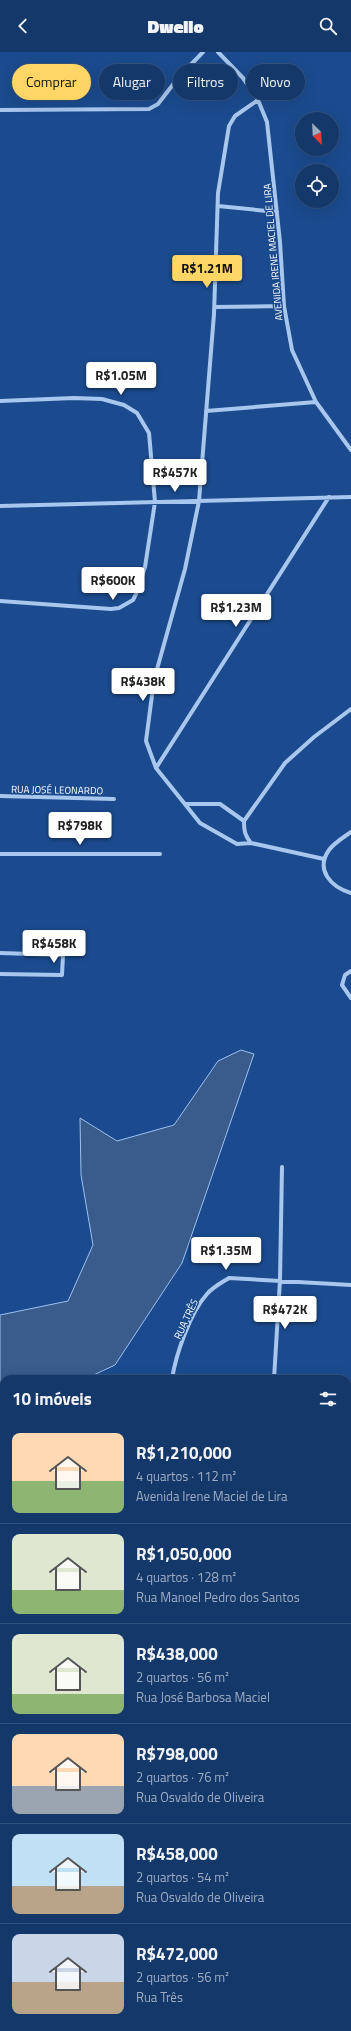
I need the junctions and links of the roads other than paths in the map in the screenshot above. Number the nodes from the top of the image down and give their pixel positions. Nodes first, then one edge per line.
1 (202, 52) edge
2 (218, 52) edge
3 (246, 82) edge
4 (258, 100) joint
5 (0, 110) edge
6 (218, 206) junction
7 (277, 212) junction
8 (284, 306) junction
9 (214, 307) junction
10 (0, 401) edge
11 (316, 402) junction
12 (206, 411) junction
13 (351, 450) edge
14 (329, 497) junction
15 (351, 497) edge
16 (199, 501) junction
17 (155, 502) junction
18 (0, 506) edge
19 (0, 601) edge
20 (351, 709) edge
21 (156, 768) junction
22 (0, 796) edge
23 (114, 799) dead end
24 (185, 804) junction
25 (244, 821) junction
26 (351, 832) edge
27 (251, 843) junction
28 (0, 854) edge
29 (160, 854) dead end
30 (324, 859) junction
31 (351, 893) edge
32 (0, 953) edge
33 (351, 970) edge
34 (0, 974) edge
35 (351, 998) edge
36 (282, 1166) dead end
37 (280, 1280) junction
38 (351, 1285) edge
39 (173, 1375) edge
40 (274, 1375) edge

1 - 5 street
2 - 3 street, AVENIDA IRENE MACIEL DE LIRA
4 - 6 street
4 - 7 street, AVENIDA IRENE MACIEL DE LIRA
6 - 7 street
6 - 9 street
7 - 8 street, AVENIDA IRENE MACIEL DE LIRA
8 - 9 street
8 - 11 street, AVENIDA IRENE MACIEL DE LIRA
9 - 12 street
10 - 17 street
11 - 12 street
11 - 13 street, AVENIDA IRENE MACIEL DE LIRA
12 - 16 street
14 - 15 street
14 - 16 street
14 - 21 street
16 - 17 street
16 - 21 street
17 - 18 street
17 - 19 street
20 - 25 street
21 - 24 street
22 - 23 street, RUA JOSÉ LEONARDO
24 - 25 street
24 - 27 street
25 - 27 street
26 - 30 street
27 - 30 street
28 - 29 street
30 - 31 street
32 - 34 street
33 - 35 street
36 - 37 street
37 - 38 street, RUA TRÊS
37 - 39 street, RUA TRÊS
37 - 40 street

